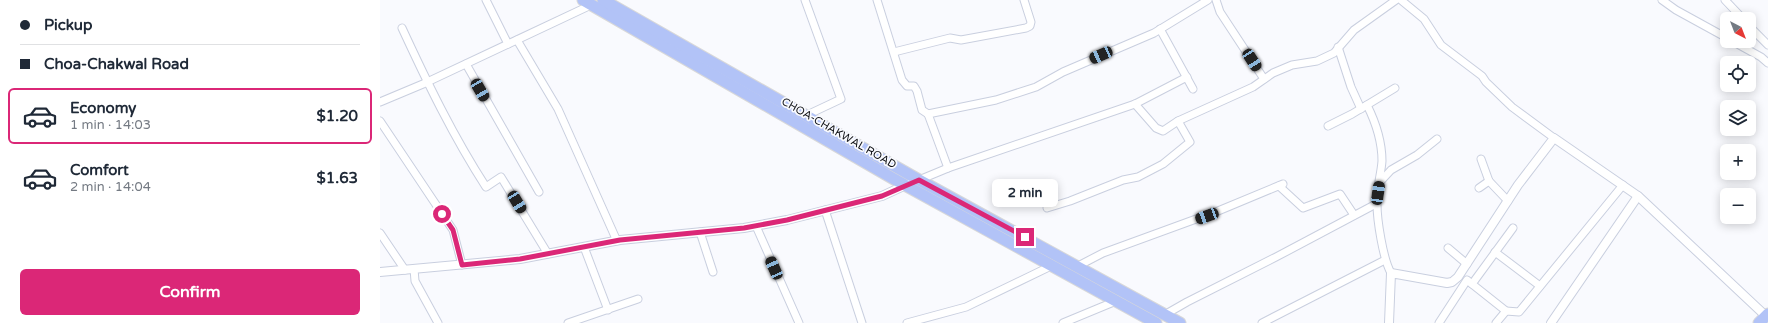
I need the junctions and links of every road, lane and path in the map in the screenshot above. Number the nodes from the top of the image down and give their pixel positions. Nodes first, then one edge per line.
1 (486, 0) edge
2 (603, 0) edge
3 (805, 0) edge
4 (877, 0) edge
5 (1024, 0) edge
6 (1208, 0) edge
7 (1216, 0) edge
8 (1396, 0) edge
9 (1402, 0) edge
10 (1662, 0) edge
11 (1725, 0) edge
12 (587, 2) edge
13 (1200, 2) edge
14 (1736, 12) edge
15 (402, 28) dead end
16 (1160, 29) junction
17 (1756, 33) edge
18 (1720, 34) edge
19 (517, 40) junction
20 (508, 44) junction
21 (1768, 45) edge
22 (1338, 47) junction
23 (1745, 48) edge
24 (894, 52) junction
25 (466, 64) junction
26 (1768, 64) edge
27 (1187, 77) junction
28 (1264, 79) junction
29 (427, 82) junction
30 (1395, 88) dead end
31 (1193, 89) dead end
32 (380, 102) edge
33 (1135, 104) junction
34 (1364, 107) junction
35 (928, 114) junction
36 (807, 115) junction
37 (380, 121) edge
38 (1178, 121) junction
39 (1328, 126) dead end
40 (1437, 138) dead end
41 (1554, 138) junction
42 (1481, 159) dead end
43 (948, 168) junction
44 (919, 180) junction
45 (1489, 181) junction
46 (1379, 183) junction
47 (906, 185) junction
48 (1624, 185) junction
49 (1479, 188) dead end
50 (539, 192) dead end
51 (1638, 196) junction
52 (1508, 201) junction
53 (1376, 204) junction
54 (1047, 208) dead end
55 (825, 210) junction
56 (1354, 216) junction
57 (756, 226) junction
58 (1513, 228) dead end
59 (700, 232) junction
60 (380, 233) edge
61 (617, 241) junction
62 (584, 247) junction
63 (1448, 248) dead end
64 (1495, 252) junction
65 (548, 254) junction
66 (1385, 260) junction
67 (1467, 264) junction
68 (462, 265) junction
69 (1051, 266) junction
70 (1078, 266) junction
71 (405, 270) junction
72 (414, 270) junction
73 (380, 272) edge
74 (712, 272) dead end
75 (1391, 273) junction
76 (1472, 284) junction
77 (1540, 286) junction
78 (638, 299) dead end
79 (1116, 301) junction
80 (608, 310) junction
81 (1506, 311) junction
82 (1166, 314) junction
83 (1765, 318) edge
84 (1143, 320) edge
85 (438, 323) edge
86 (568, 323) edge
87 (799, 323) edge
88 (862, 323) edge
89 (906, 323) edge
90 (1063, 323) edge
91 (1156, 323) edge
92 (1180, 323) edge
93 (1262, 323) edge
94 (1389, 323) edge
95 (1439, 323) edge
96 (1496, 323) edge
97 (1551, 323) edge

1 - 20 street
2 - 36 highway, CHOA-CHAKWAL ROAD
3 - 36 street
4 - 24 street
5 - 24 street
6 - 13 street
7 - 28 street
8 - 22 street
9 - 41 street
10 - 18 street
11 - 14 street
12 - 19 street
12 - 47 highway
13 - 16 street
15 - 29 street
16 - 27 street
16 - 35 street
17 - 21 street
19 - 20 street
19 - 61 street
20 - 25 street
22 - 28 street
22 - 34 street
23 - 26 street
24 - 35 street
25 - 29 street
25 - 50 street
27 - 31 street
27 - 33 street
28 - 38 street
29 - 32 street
29 - 65 street
30 - 34 street
33 - 38 street
33 - 43 street
34 - 39 street
34 - 46 street
35 - 43 street
36 - 44 highway, CHOA-CHAKWAL ROAD
37 - 68 street
38 - 54 street
40 - 46 street
41 - 48 street
41 - 52 street
42 - 45 street
43 - 44 street
44 - 47 street
44 - 70 highway, CHOA-CHAKWAL ROAD
45 - 49 street
45 - 52 street
46 - 53 street
47 - 55 street
47 - 69 highway
48 - 51 street
48 - 77 street
51 - 83 street
51 - 97 street
52 - 67 street
53 - 56 street
53 - 66 street
55 - 57 street
55 - 88 street
56 - 70 street
56 - 82 street
57 - 59 street
57 - 87 street
58 - 64 street
59 - 61 street
59 - 74 street
60 - 71 street
61 - 62 street
62 - 65 street
62 - 80 street
63 - 67 street
64 - 76 street
64 - 77 street
65 - 68 street
66 - 75 street
66 - 93 street
67 - 75 street
68 - 72 street
69 - 79 highway
69 - 89 street
70 - 82 highway, CHOA-CHAKWAL ROAD
71 - 72 street
71 - 73 street
72 - 85 street
75 - 94 street
76 - 81 street
76 - 95 street
77 - 81 street
78 - 80 street
79 - 84 highway
79 - 90 street
80 - 86 street
81 - 96 street
82 - 92 highway, CHOA-CHAKWAL ROAD
84 - 91 highway

